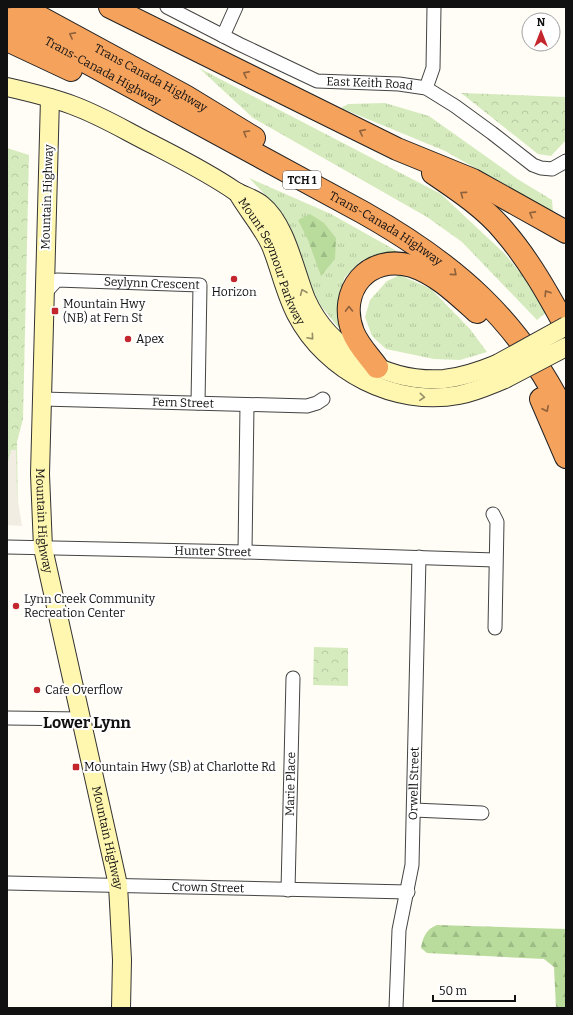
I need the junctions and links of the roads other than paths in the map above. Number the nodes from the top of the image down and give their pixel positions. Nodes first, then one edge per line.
1 (20, 7) edge
2 (110, 7) edge
3 (166, 7) edge
4 (236, 7) edge
5 (434, 7) edge
6 (7, 19) edge
7 (223, 36) junction
8 (7, 40) edge
9 (7, 87) edge
10 (426, 88) junction
11 (50, 98) junction
12 (397, 149) junction
13 (248, 150) junction
14 (280, 153) joint
15 (565, 163) edge
16 (237, 192) junction
17 (566, 232) edge
18 (45, 266) junction
19 (57, 280) junction
20 (44, 294) junction
21 (566, 326) edge
22 (566, 347) edge
23 (377, 367) junction
24 (501, 372) junction
25 (566, 385) edge
26 (42, 399) junction
27 (323, 399) dead end
28 (198, 403) junction
29 (247, 405) junction
30 (566, 416) edge
31 (566, 457) edge
32 (493, 514) dead end
33 (7, 547) edge
34 (43, 548) junction
35 (245, 552) junction
36 (419, 557) junction
37 (495, 560) junction
38 (495, 628) dead end
39 (293, 678) dead end
40 (7, 718) edge
41 (81, 719) junction
42 (414, 810) junction
43 (482, 813) dead end
44 (7, 883) edge
45 (118, 885) junction
46 (288, 890) junction
47 (408, 892) junction
48 (121, 1008) edge
49 (396, 1008) edge

14 -> 1 highway, Trans Canada Highway / TCH 1
12 -> 2 highway
3 - 7 street, East Keith Road
4 - 7 street
5 - 10 street
6 - 13 highway, Trans-Canada Highway / TCH 1
7 - 10 street, East Keith Road
8 - 13 highway
9 - 11 main road
10 - 15 street, East Keith Road
11 - 16 main road
11 - 18 main road, Mountain Highway
17 -> 12 highway
21 -> 12 highway
13 -> 30 highway, Trans-Canada Highway / TCH 1
14 - 25 highway, Trans-Canada Highway / TCH 1
23 -> 16 main road, Mount Seymour Parkway
16 -> 24 main road, Mount Seymour Parkway
18 - 19 street
18 - 20 main road, Mountain Highway
19 - 20 street
19 - 28 street, Seylynn Crescent
20 - 26 main road, Mountain Highway
21 - 24 main road, Mount Seymour Parkway, bridge
22 - 24 main road, Mount Seymour Parkway, bridge
23 - 24 main road, Mount Seymour Parkway
23 -> 31 highway
26 - 28 street, Fern Street
26 - 34 main road, Mountain Highway
27 - 29 street, Fern Street
28 - 29 street, Fern Street
29 - 35 street
32 - 37 street
33 - 34 street, Hunter Street
34 - 35 street, Hunter Street
34 - 41 main road, Mountain Highway
35 - 36 street, Hunter Street
36 - 37 street, Hunter Street
36 - 42 street, Orwell Street
37 - 38 street
39 - 46 street, Marie Place
40 - 41 street
41 - 45 main road, Mountain Highway
42 - 43 street
42 - 47 street, Orwell Street
44 - 45 street, Crown Street
45 - 46 street, Crown Street
45 - 48 main road, Mountain Highway
46 - 47 street, Crown Street
47 - 49 street, Orwell Street

